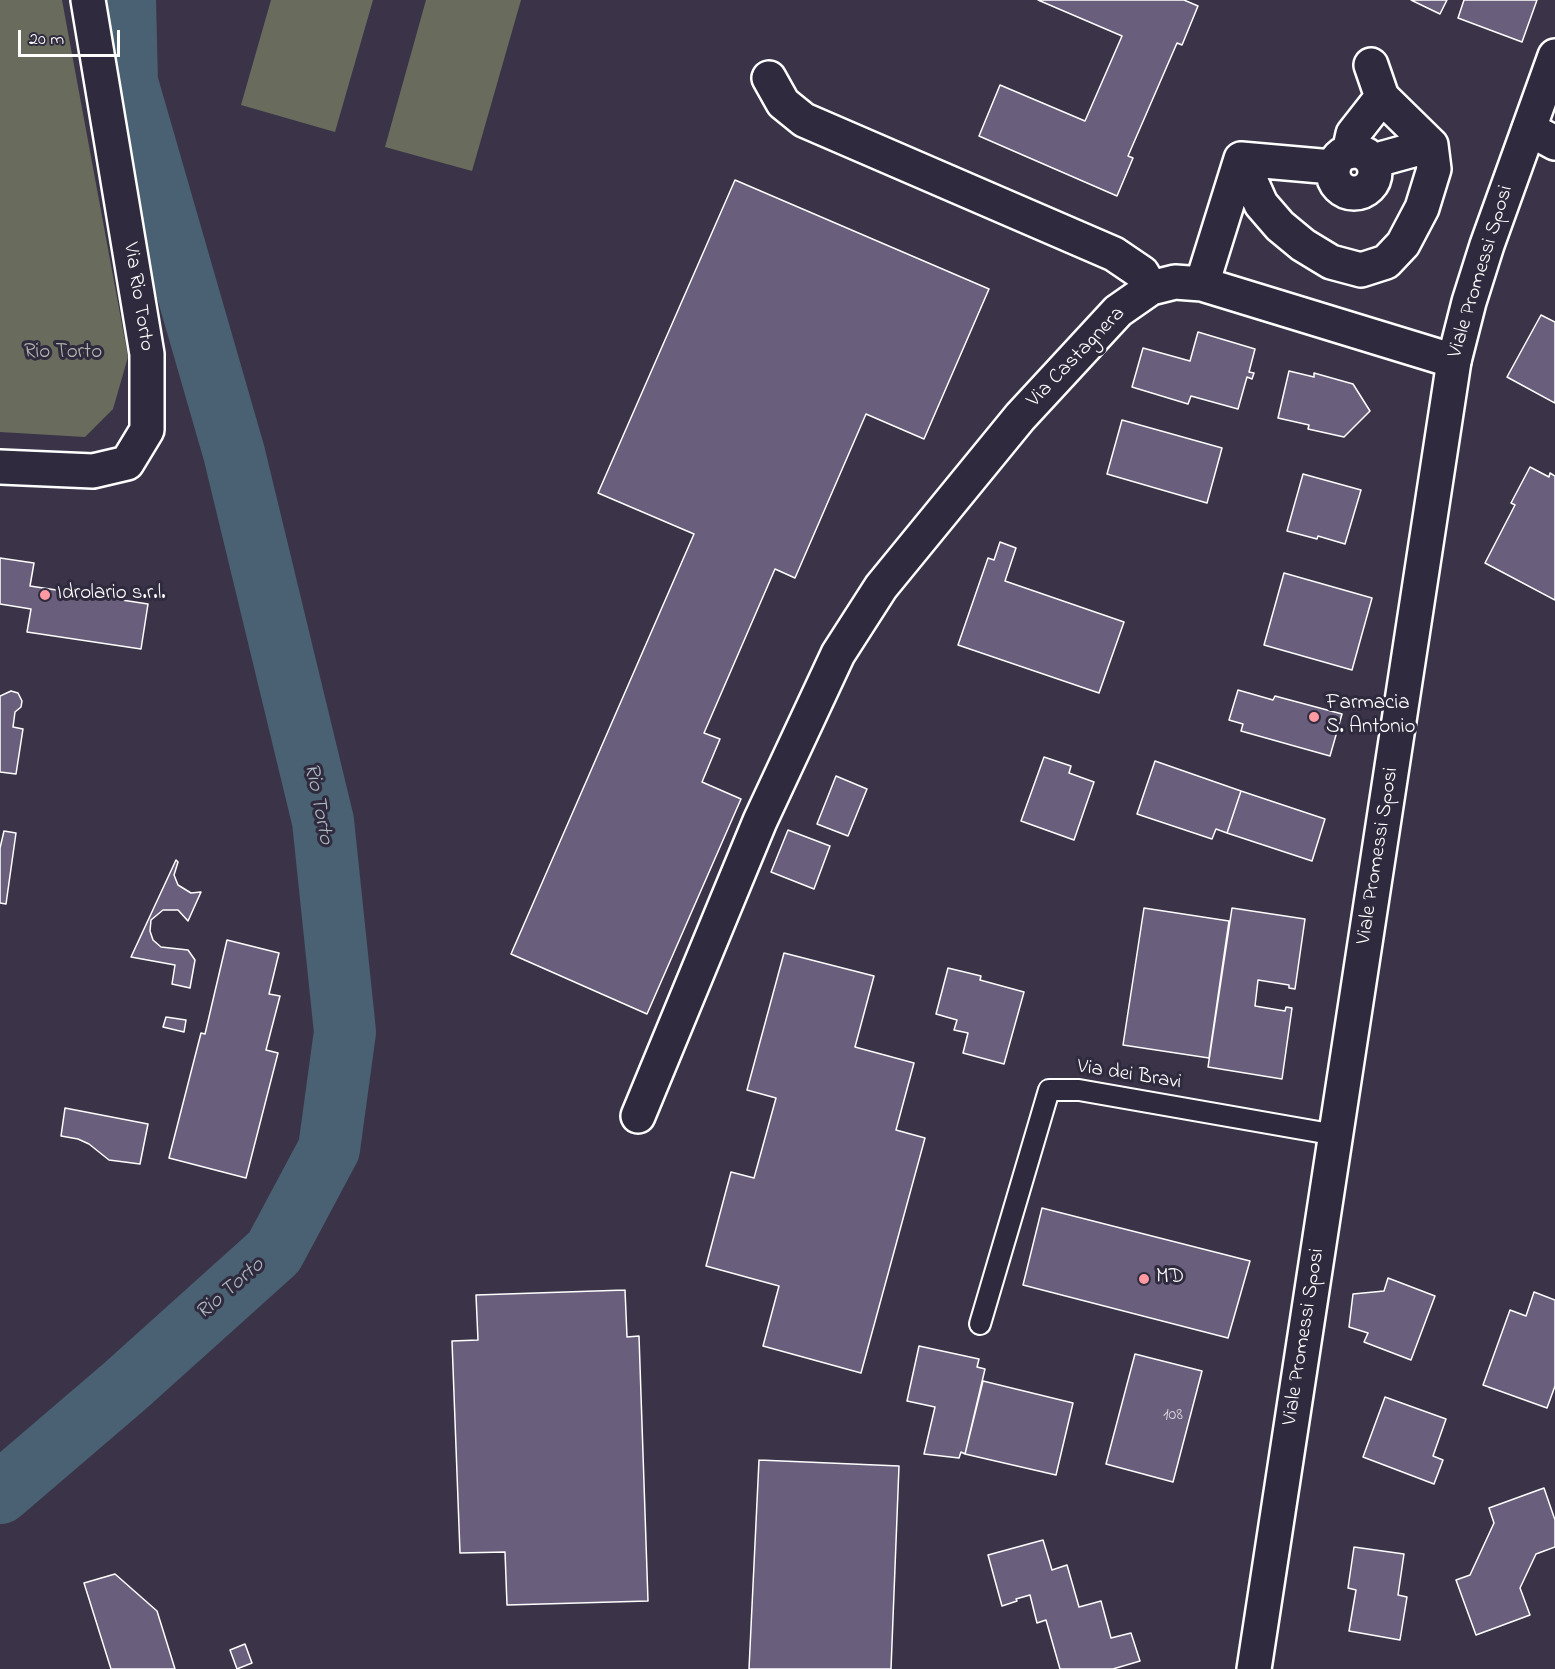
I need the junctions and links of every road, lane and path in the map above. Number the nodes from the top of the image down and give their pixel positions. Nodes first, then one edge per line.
1 (88, 0) edge
2 (1555, 56) edge
3 (1371, 65) dead end
4 (770, 78) dead end
5 (1382, 97) junction
6 (1542, 136) edge
7 (1431, 145) junction
8 (1241, 159) junction
9 (1351, 160) junction
10 (1202, 284) junction
11 (1151, 288) junction
12 (1454, 361) junction
13 (0, 467) edge
14 (639, 1116) dead end
15 (1336, 1136) junction
16 (980, 1324) dead end
17 (1254, 1669) edge

1 - 13 street, Via Rio Torto
2 - 6 street, Viale Promessi Sposi
3 - 5 street
4 - 11 street
5 - 7 street
5 - 9 street
6 - 12 street, Viale Promessi Sposi
7 - 8 street
7 - 9 street
8 - 9 street
8 - 10 street
10 - 11 street, Via Castagnera
10 - 12 street, Via Castagnera
11 - 14 street, Via Castagnera
12 - 15 street, Viale Promessi Sposi
15 - 16 lane, Via dei Bravi
15 - 17 street, Viale Promessi Sposi

